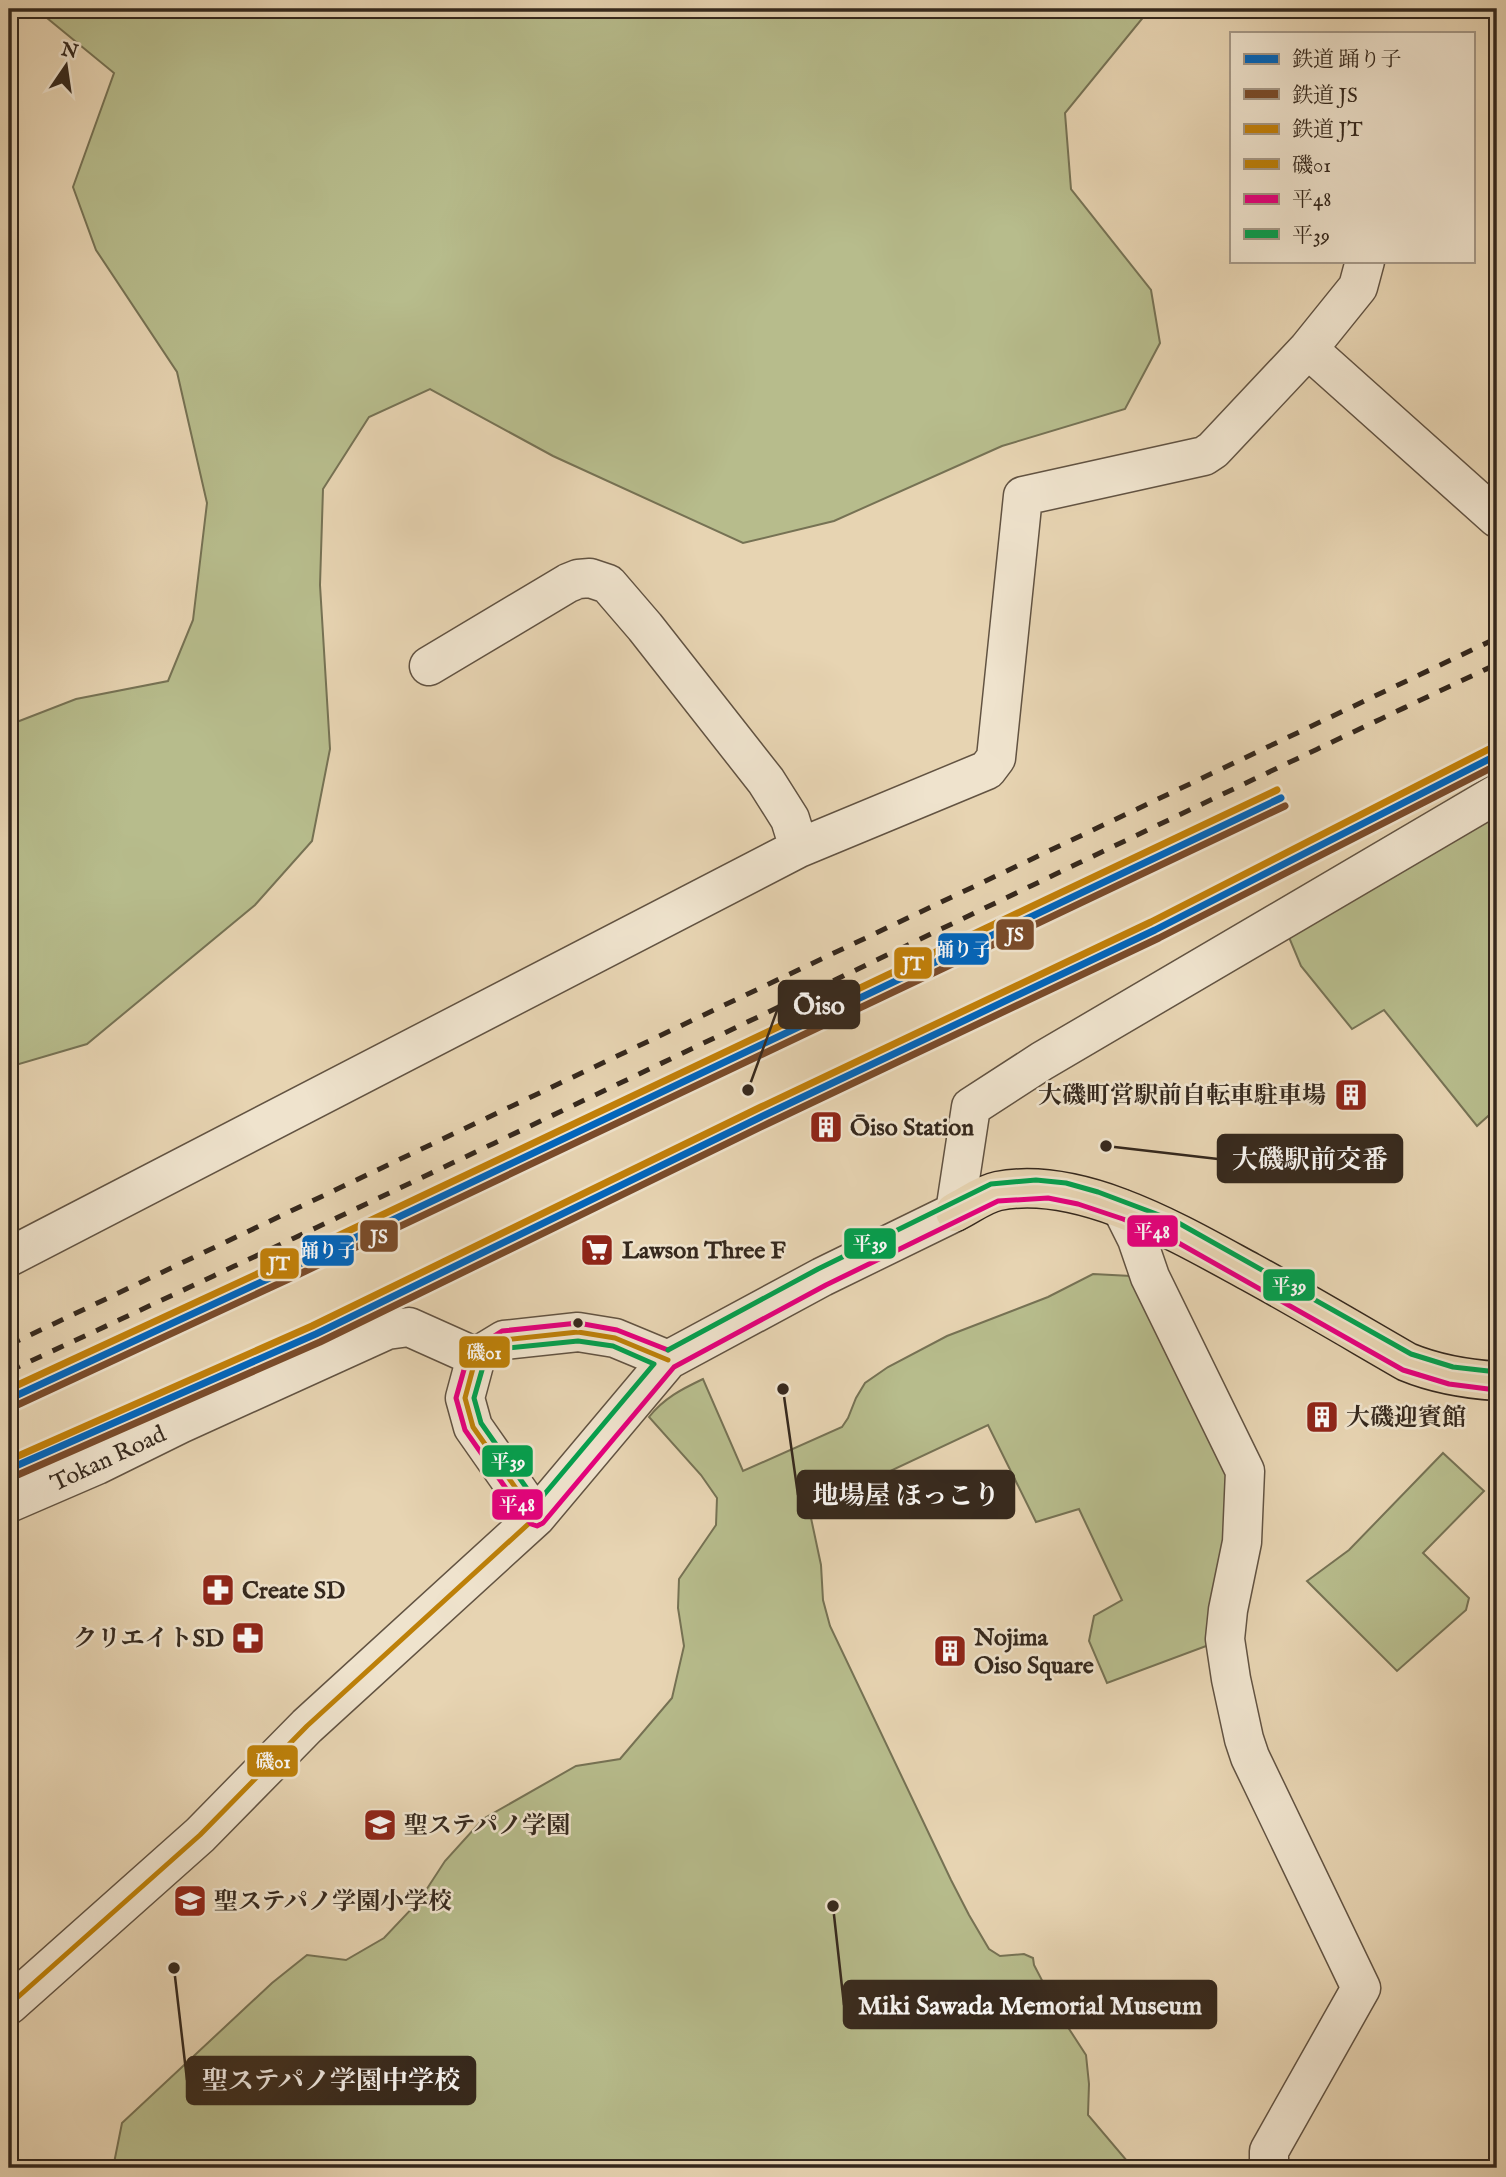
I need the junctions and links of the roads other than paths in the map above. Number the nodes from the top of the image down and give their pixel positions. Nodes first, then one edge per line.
1 (1365, 262) edge
2 (1308, 349) junction
3 (1497, 518) edge
4 (429, 666) dead end
5 (1497, 794) edge
6 (799, 848) junction
7 (1122, 1209) junction
8 (955, 1212) junction
9 (9, 1257) edge
10 (476, 1357) junction
11 (668, 1360) junction
12 (1497, 1381) edge
13 (9, 1503) edge
14 (536, 1517) junction
15 (9, 2005) edge
16 (1269, 2168) edge

1 - 2 street
2 - 3 street
2 - 6 street
4 - 6 street
5 - 8 street
6 - 9 street
7 - 8 main road
7 - 12 main road
7 - 16 street
8 - 11 street
10 - 11 street
10 - 13 street, Tokan Road
10 - 14 street
11 - 14 street
14 - 15 street

